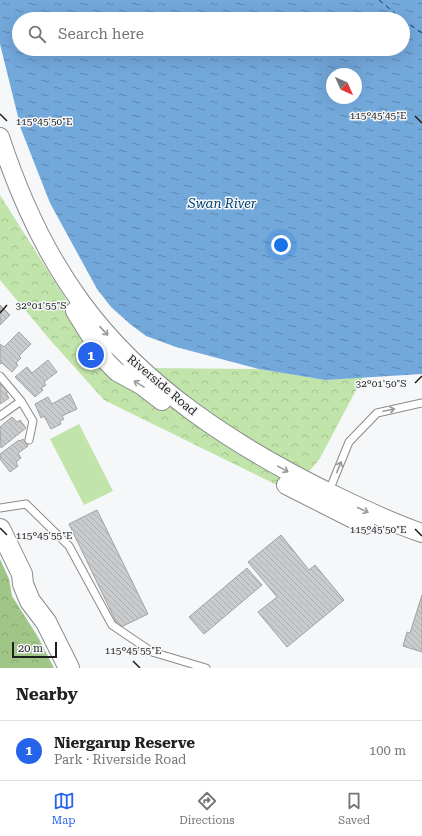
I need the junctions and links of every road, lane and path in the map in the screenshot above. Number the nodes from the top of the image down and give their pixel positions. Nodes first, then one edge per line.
1 (0, 137) edge
2 (0, 164) edge
3 (0, 376) edge
4 (21, 401) junction
5 (422, 403) edge
6 (0, 416) edge
7 (29, 440) dead end
8 (326, 498) junction
9 (0, 508) edge
10 (0, 529) edge
11 (422, 533) edge
12 (422, 546) edge
13 (0, 552) edge
14 (56, 668) edge
15 (69, 668) edge
16 (206, 668) edge

1 -> 8 street, Riverside Road
8 -> 2 street, Riverside Road
3 - 4 lane
4 - 6 lane
4 - 7 lane
8 -> 5 lane
8 -> 11 street, Riverside Road
8 - 12 street, Riverside Road
9 - 16 lane
10 - 15 main road
13 - 14 main road

